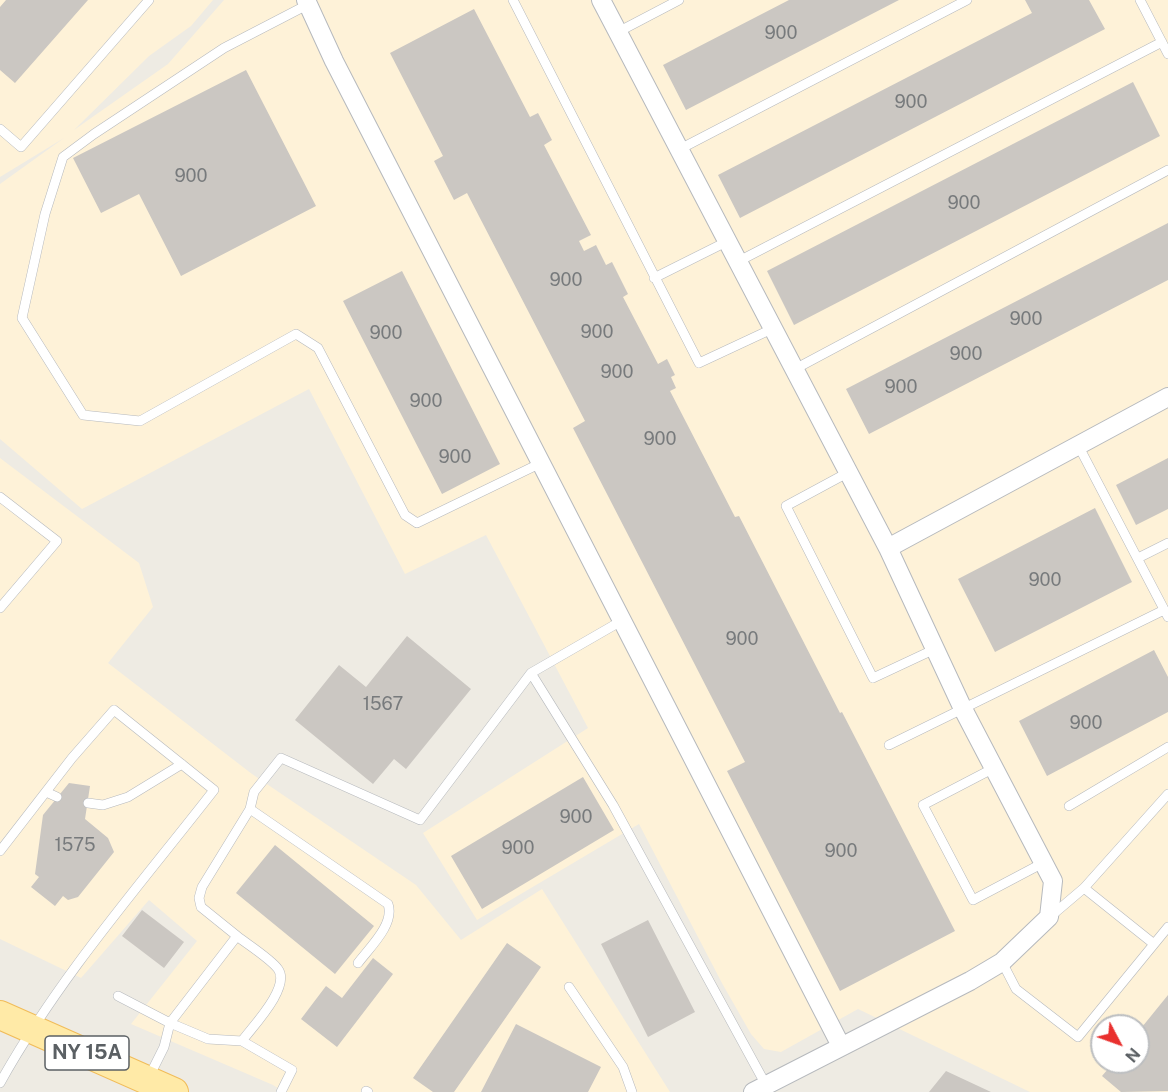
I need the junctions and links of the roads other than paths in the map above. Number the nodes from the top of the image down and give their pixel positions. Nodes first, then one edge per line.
1 (149, 0) edge
2 (513, 0) edge
3 (601, 0) edge
4 (679, 0) edge
5 (967, 0) edge
6 (1140, 0) edge
7 (306, 3) edge
8 (618, 32) junction
9 (1162, 42) junction
10 (1168, 54) edge
11 (0, 129) edge
12 (680, 149) junction
13 (1168, 170) edge
14 (728, 241) junction
15 (739, 261) junction
16 (654, 278) junction
17 (774, 328) junction
18 (795, 369) junction
19 (1168, 397) edge
20 (1078, 445) junction
21 (541, 463) junction
22 (849, 472) junction
23 (0, 497) edge
24 (1168, 543) edge
25 (888, 548) junction
26 (1138, 558) junction
27 (0, 608) edge
28 (1166, 613) edge
29 (623, 620) junction
30 (935, 649) junction
31 (531, 674) junction
32 (963, 709) junction
33 (889, 745) dead end
34 (1168, 747) edge
35 (182, 764) junction
36 (994, 768) junction
37 (46, 792) junction
38 (1168, 794) edge
39 (57, 797) dead end
40 (88, 803) dead end
41 (1069, 806) dead end
42 (250, 809) junction
43 (0, 851) edge
44 (1043, 863) junction
45 (1084, 888) junction
46 (1049, 917) junction
47 (1168, 927) edge
48 (237, 936) junction
49 (1154, 944) junction
50 (1002, 962) junction
51 (358, 963) dead end
52 (569, 987) dead end
53 (118, 996) dead end
54 (0, 1015) edge
55 (170, 1023) junction
56 (31, 1029) junction
57 (242, 1041) junction
58 (841, 1046) junction
59 (147, 1080) junction
60 (0, 1083) edge
61 (759, 1088) edge
62 (174, 1092) edge
63 (281, 1092) edge
64 (632, 1092) edge

1 - 11 lane
2 - 16 lane
3 - 8 street
4 - 8 lane
5 - 12 lane
6 - 9 lane
7 - 21 street
7 - 21 lane
8 - 12 street
9 - 10 lane
9 - 15 lane
12 - 14 street
13 - 18 lane
14 - 15 street
14 - 16 lane
15 - 17 street
16 - 17 lane
17 - 18 street
18 - 22 street
19 - 20 street
20 - 25 street
20 - 26 lane
21 - 29 street
22 - 25 street
22 - 30 lane
23 - 27 lane
24 - 26 lane
25 - 30 street
26 - 28 lane
28 - 32 lane
29 - 31 lane
29 - 58 street
30 - 32 street
31 - 42 lane
31 - 61 lane
32 - 33 lane
32 - 36 street
34 - 41 lane
35 - 37 lane
35 - 40 lane
35 - 56 lane
36 - 44 street
36 - 44 lane
37 - 39 lane
37 - 43 lane
38 - 45 lane
42 - 48 lane
42 - 51 lane
44 - 46 street
45 - 46 lane
45 - 49 lane
46 - 50 street
47 - 49 lane
48 - 55 lane
48 - 57 lane
49 - 50 lane
50 - 58 street
52 - 64 lane
53 - 55 lane
54 - 56 main road, NY 15A
55 - 57 lane
55 - 59 lane
56 - 59 main road, NY 15A
56 - 60 lane
57 - 63 lane
58 - 61 street
59 - 62 main road, NY 15A

